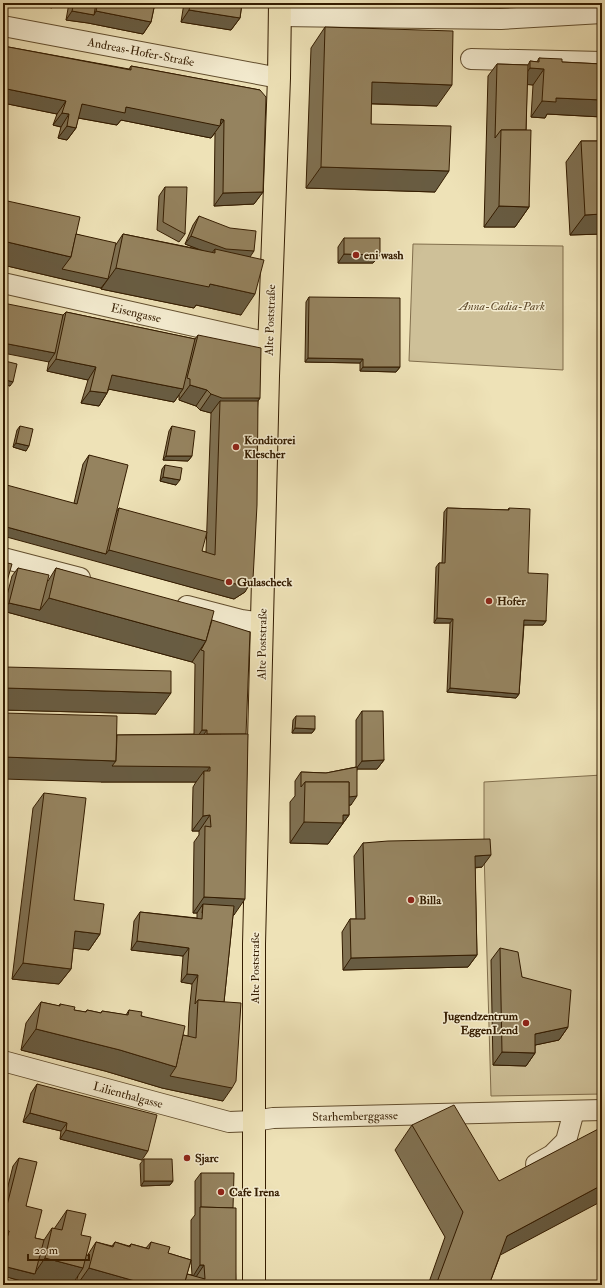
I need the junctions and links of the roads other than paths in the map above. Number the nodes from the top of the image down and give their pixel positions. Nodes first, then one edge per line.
1 (280, 9) edge
2 (602, 13) edge
3 (3, 26) edge
4 (471, 59) dead end
5 (602, 62) edge
6 (279, 78) junction
7 (3, 283) edge
8 (269, 343) junction
9 (3, 558) edge
10 (94, 582) edge
11 (172, 602) edge
12 (262, 623) junction
13 (3, 1061) edge
14 (602, 1110) edge
15 (574, 1111) junction
16 (254, 1121) junction
17 (517, 1174) edge
18 (254, 1285) edge

1 - 2 street
1 - 6 main road, Alte Poststraße
3 - 6 street, Andreas-Hofer-Straße
4 - 5 street
6 - 8 main road, Alte Poststraße
7 - 8 street, Eisengasse
8 - 12 main road, Alte Poststraße
9 - 10 street
11 - 12 street
12 - 16 main road, Alte Poststraße
13 - 16 street, Lilienthalgasse
14 - 15 street, Starhemberggasse
15 - 16 street, Starhemberggasse
15 - 17 street
16 - 18 main road, Alte Poststraße

